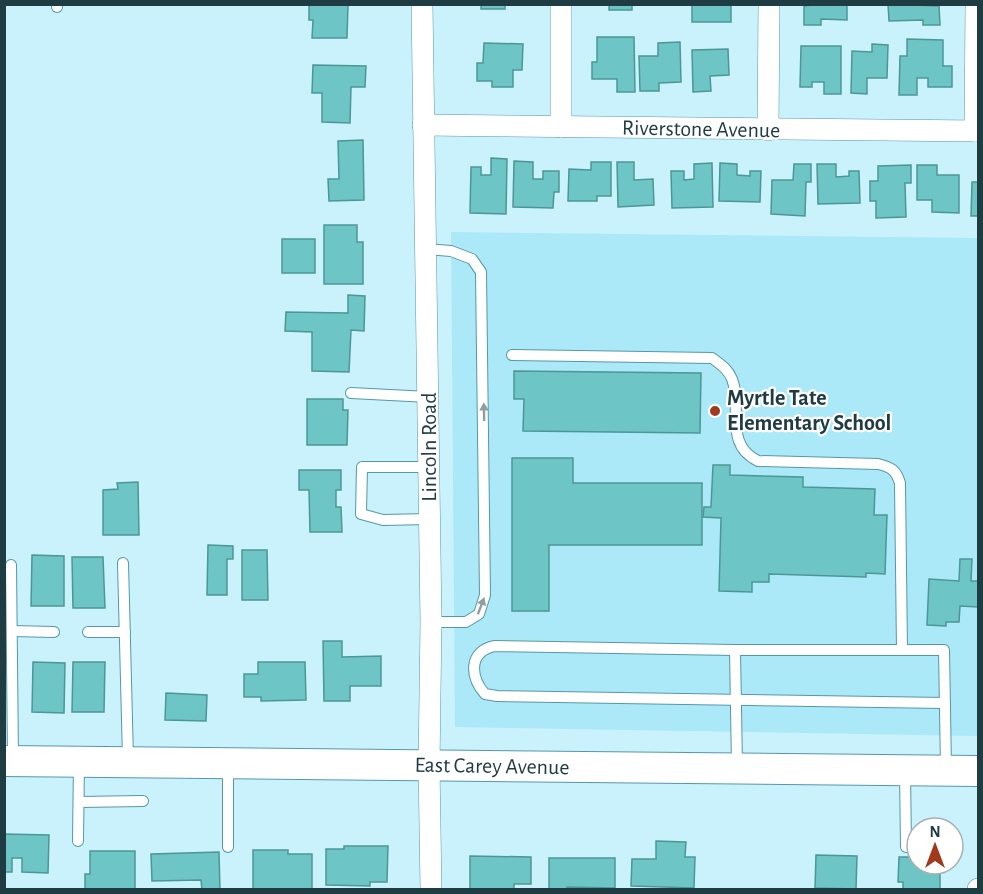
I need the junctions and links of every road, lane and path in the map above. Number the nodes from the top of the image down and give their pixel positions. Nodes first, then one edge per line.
1 (422, 4) edge
2 (561, 4) edge
3 (770, 4) edge
4 (976, 4) edge
5 (423, 125) junction
6 (561, 127) junction
7 (768, 130) junction
8 (977, 131) edge
9 (426, 249) junction
10 (512, 355) dead end
11 (351, 393) dead end
12 (429, 397) junction
13 (429, 467) junction
14 (429, 519) junction
15 (123, 563) dead end
16 (11, 565) dead end
17 (431, 622) junction
18 (12, 632) junction
19 (54, 632) dead end
20 (88, 632) dead end
21 (125, 632) junction
22 (735, 650) junction
23 (902, 650) junction
24 (735, 700) junction
25 (945, 702) junction
26 (9, 761) edge
27 (79, 762) junction
28 (128, 762) junction
29 (228, 763) junction
30 (429, 765) junction
31 (737, 769) junction
32 (905, 771) junction
33 (946, 771) junction
34 (978, 771) edge
35 (143, 801) dead end
36 (79, 802) junction
37 (906, 816) edge
38 (78, 841) dead end
39 (228, 847) dead end
40 (431, 890) edge

1 - 5 street, Lincoln Road
2 - 6 street
3 - 7 street
4 - 8 street
5 - 6 street, Riverstone Avenue
5 - 9 street, Lincoln Road
6 - 7 street, Riverstone Avenue
7 - 8 street, Riverstone Avenue
9 - 12 street, Lincoln Road
17 -> 9 lane
10 - 23 lane
11 - 12 lane
12 - 13 street, Lincoln Road
13 - 14 street, Lincoln Road
13 - 14 lane
14 - 17 street, Lincoln Road
15 - 21 lane
16 - 18 lane
17 - 30 street, Lincoln Road
18 - 19 lane
18 - 26 lane
20 - 21 lane
21 - 28 lane
22 - 23 lane
22 - 24 lane
22 - 24 lane
23 - 25 lane
24 - 25 lane
24 - 31 lane
25 - 33 lane
26 - 27 main road, East Carey Avenue
27 - 28 main road, East Carey Avenue
27 - 36 lane
28 - 29 main road, East Carey Avenue
29 - 30 main road, East Carey Avenue
29 - 39 lane
30 - 31 main road, East Carey Avenue
30 - 40 street, Lincoln Road
31 - 32 main road, East Carey Avenue
32 - 33 main road, East Carey Avenue
32 - 37 lane
33 - 34 main road, East Carey Avenue
35 - 36 lane
36 - 38 lane

